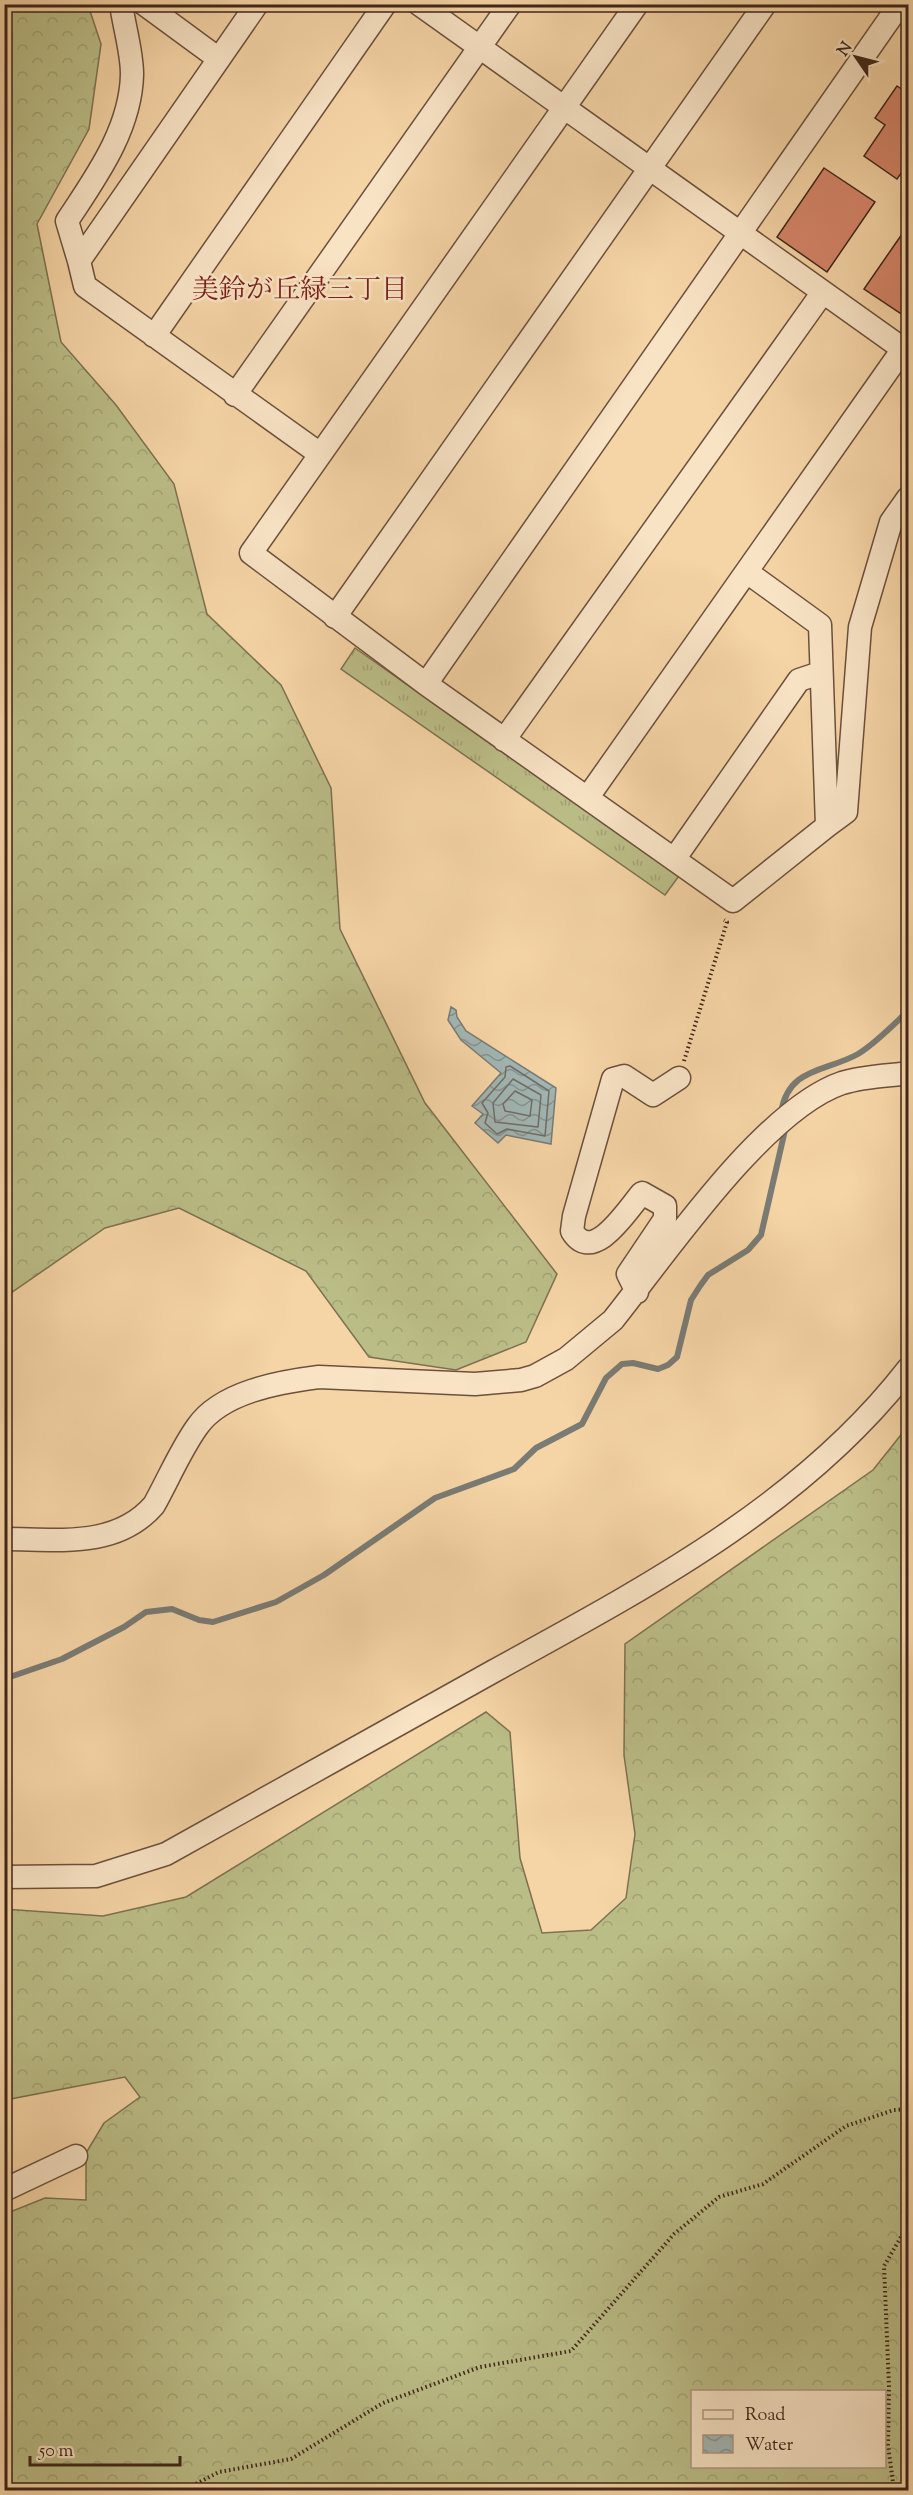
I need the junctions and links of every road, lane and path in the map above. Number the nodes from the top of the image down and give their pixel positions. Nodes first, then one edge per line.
1 (121, 4) edge
2 (144, 4) edge
3 (257, 4) edge
4 (385, 4) edge
5 (419, 4) edge
6 (510, 4) edge
7 (637, 4) edge
8 (765, 4) edge
9 (900, 4) edge
10 (480, 47) junction
11 (219, 59) junction
12 (564, 107) junction
13 (650, 167) junction
14 (742, 233) junction
15 (79, 261) junction
16 (823, 292) junction
17 (154, 336) junction
18 (235, 395) junction
19 (320, 454) junction
20 (909, 498) edge
21 (747, 572) junction
22 (335, 617) junction
23 (820, 673) junction
24 (426, 684) junction
25 (504, 740) junction
26 (588, 797) junction
27 (827, 826) junction
28 (675, 858) junction
29 (718, 915) dead end
30 (901, 1074) dead end
31 (679, 1078) joint
32 (636, 1292) junction
33 (909, 1369) edge
34 (4, 1539) edge
35 (4, 1877) edge
36 (909, 2109) edge
37 (76, 2156) dead end
38 (4, 2190) edge
39 (909, 2226) edge
40 (184, 2490) edge
41 (894, 2490) edge

1 - 15 street
2 - 11 street
3 - 11 street
4 - 17 street
5 - 10 street
6 - 10 street
7 - 12 street
8 - 13 street
9 - 14 street
10 - 12 street
10 - 18 street
11 - 15 street
12 - 13 street
12 - 19 street
13 - 14 street
13 - 22 street
14 - 16 street
14 - 24 street
15 - 17 street
16 - 21 street
16 - 25 street
17 - 18 street
18 - 19 street
19 - 22 street
20 - 27 street
21 - 23 street
21 - 26 street
22 - 24 street
23 - 27 street
23 - 28 street
24 - 25 street
25 - 26 street
26 - 28 street
27 - 28 street
29 - 31 path
30 - 32 street
31 - 32 street
32 - 34 street
33 - 35 street
36 - 40 path
37 - 38 street
39 - 41 path

